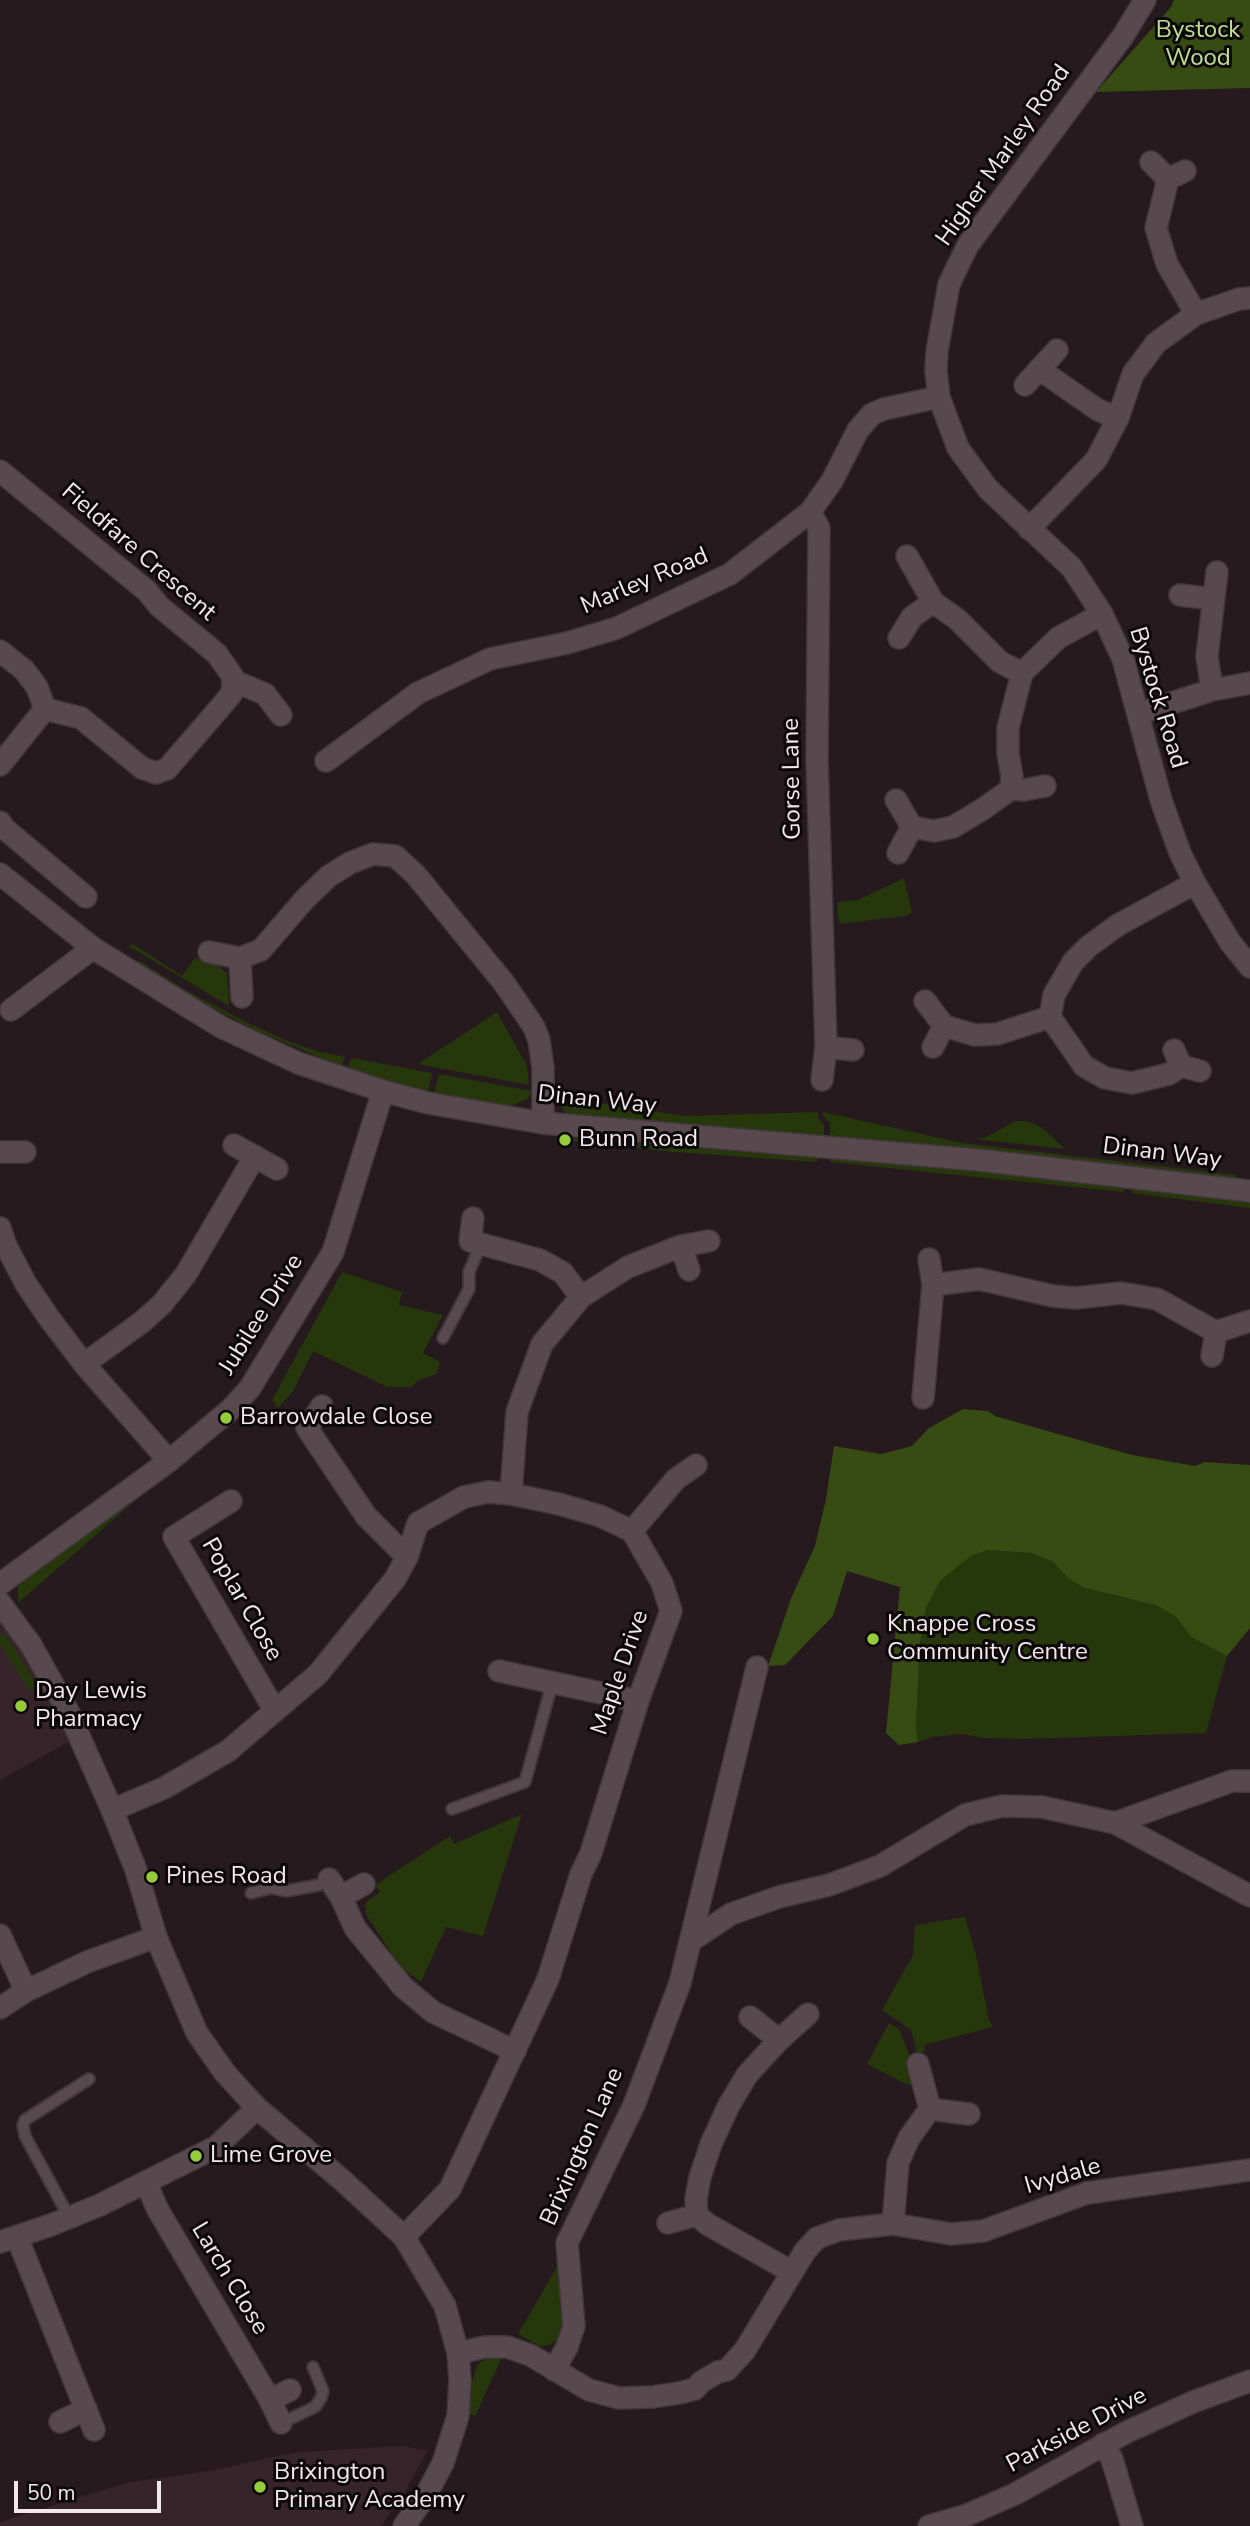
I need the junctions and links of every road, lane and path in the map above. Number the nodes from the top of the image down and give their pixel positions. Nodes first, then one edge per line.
1 (1145, 0) edge
2 (1151, 162) dead end
3 (1250, 298) edge
4 (1196, 314) junction
5 (1057, 350) dead end
6 (1039, 369) junction
7 (1025, 385) dead end
8 (939, 397) junction
9 (1118, 418) junction
10 (0, 471) edge
11 (810, 512) junction
12 (1029, 529) junction
13 (907, 555) dead end
14 (1217, 572) dead end
15 (1180, 595) dead end
16 (1213, 598) junction
17 (933, 602) junction
18 (1102, 614) junction
19 (898, 638) dead end
20 (0, 651) edge
21 (1022, 673) junction
22 (234, 681) junction
23 (1250, 683) edge
24 (1212, 690) junction
25 (45, 709) junction
26 (1138, 713) junction
27 (281, 715) dead end
28 (326, 761) dead end
29 (0, 765) edge
30 (1045, 786) dead end
31 (1011, 789) junction
32 (896, 800) dead end
33 (0, 822) edge
34 (912, 827) junction
35 (898, 853) dead end
36 (0, 874) edge
37 (1195, 883) junction
38 (86, 897) dead end
39 (93, 948) junction
40 (209, 952) dead end
41 (240, 958) junction
42 (1250, 967) edge
43 (242, 997) dead end
44 (925, 1002) dead end
45 (11, 1010) dead end
46 (1050, 1017) junction
47 (944, 1026) junction
48 (826, 1047) junction
49 (933, 1047) dead end
50 (853, 1050) dead end
51 (1185, 1062) dead end
52 (822, 1080) dead end
53 (383, 1091) junction
54 (543, 1123) junction
55 (234, 1145) dead end
56 (0, 1152) edge
57 (25, 1152) dead end
58 (255, 1156) junction
59 (277, 1168) dead end
60 (1250, 1191) edge
61 (473, 1218) dead end
62 (2, 1241) edge
63 (709, 1241) dead end
64 (481, 1244) junction
65 (681, 1246) junction
66 (929, 1259) dead end
67 (689, 1270) dead end
68 (933, 1285) junction
69 (581, 1297) junction
70 (1250, 1321) edge
71 (1216, 1332) junction
72 (443, 1338) dead end
73 (1212, 1356) dead end
74 (84, 1364) junction
75 (923, 1398) dead end
76 (322, 1406) dead end
77 (169, 1461) junction
78 (696, 1465) dead end
79 (511, 1494) junction
80 (231, 1501) dead end
81 (632, 1531) junction
82 (407, 1557) junction
83 (0, 1584) edge
84 (0, 1603) edge
85 (757, 1667) dead end
86 (499, 1671) dead end
87 (552, 1684) junction
88 (638, 1701) junction
89 (275, 1711) junction
90 (1250, 1781) edge
91 (452, 1809) dead end
92 (112, 1810) junction
93 (1115, 1823) junction
94 (329, 1879) joint
95 (365, 1884) dead end
96 (251, 1893) dead end
97 (1250, 1896) edge
98 (341, 1898) junction
99 (0, 1935) edge
100 (156, 1937) junction
101 (692, 1940) junction
102 (26, 1991) junction
103 (0, 2008) edge
104 (808, 2014) dead end
105 (750, 2017) dead end
106 (779, 2040) junction
107 (515, 2051) junction
108 (918, 2064) dead end
109 (89, 2079) dead end
110 (257, 2108) junction
111 (930, 2109) junction
112 (969, 2115) dead end
113 (1250, 2170) edge
114 (146, 2183) junction
115 (697, 2215) junction
116 (69, 2217) junction
117 (668, 2223) dead end
118 (893, 2224) junction
119 (404, 2237) junction
120 (8, 2239) edge
121 (792, 2272) junction
122 (458, 2353) junction
123 (313, 2367) dead end
124 (554, 2370) junction
125 (1250, 2381) edge
126 (290, 2390) dead end
127 (271, 2400) junction
128 (86, 2409) junction
129 (60, 2422) dead end
130 (281, 2423) joint
131 (94, 2430) dead end
132 (1103, 2444) junction
133 (404, 2526) edge
134 (929, 2526) edge
135 (1132, 2526) edge

1 - 8 street, Higher Marley Road
2 - 4 street
3 - 4 street
4 - 9 street
5 - 6 street
6 - 7 street
6 - 9 street
8 - 11 street, Marley Road
8 - 12 street, Bystock Road
9 - 12 street
10 - 22 street, Fieldfare Crescent
11 - 28 street, Marley Road
11 - 48 street, Gorse Lane
12 - 18 street, Bystock Road
13 - 17 street
14 - 16 street
15 - 16 street
16 - 24 street
17 - 19 street
17 - 21 street
18 - 21 street
18 - 26 street, Bystock Road
20 - 25 street
21 - 31 street
22 - 25 street
22 - 27 street
23 - 24 street
24 - 26 street
25 - 29 street
26 - 37 street, Bystock Road
30 - 31 street
31 - 34 street
32 - 34 street
33 - 38 street
34 - 35 street
36 - 39 street, Dinan Way
37 - 42 street, Bystock Road
37 - 46 street
39 - 45 street
39 - 53 street, Dinan Way
40 - 41 street
41 - 43 street
41 - 54 street
44 - 47 street
46 - 47 street
46 - 51 street
47 - 49 street
48 - 50 street
48 - 52 street, Gorse Lane
53 - 54 street, Dinan Way
53 - 77 street, Jubilee Drive
54 - 60 street, Dinan Way
55 - 58 street
56 - 57 street
58 - 59 street
58 - 74 street
61 - 64 street
62 - 74 street
63 - 65 street
64 - 69 street
64 - 72 lane
65 - 67 street
65 - 69 street
66 - 68 street
68 - 71 street
68 - 75 street
69 - 79 street
70 - 71 street
71 - 73 street
74 - 77 street
76 - 82 street
77 - 83 street, Jubilee Drive
78 - 81 street
79 - 81 street
79 - 82 street
80 - 89 street, Poplar Close
81 - 88 street, Maple Drive
82 - 89 street
84 - 92 street
85 - 101 street, Brixington Lane
86 - 87 street
87 - 88 street
87 - 91 lane
88 - 107 street, Maple Drive
89 - 92 street
90 - 93 street
92 - 100 street
93 - 97 street
93 - 101 street
94 - 96 lane
94 - 98 street
95 - 98 street
98 - 107 street
99 - 102 street
100 - 102 street
100 - 110 street
101 - 124 street, Brixington Lane
102 - 103 street
104 - 106 street
105 - 106 street
106 - 115 street
107 - 119 street, Maple Drive
108 - 111 street
109 - 116 lane
110 - 114 street
110 - 119 street
111 - 112 street
111 - 118 street
113 - 118 street, Ivydale
114 - 116 street
114 - 127 street, Larch Close
115 - 117 street
115 - 121 street
116 - 120 street
118 - 121 street, Ivydale
119 - 122 street
120 - 128 street
121 - 124 street, Ivydale
122 - 124 street
122 - 133 street
123 - 130 lane
125 - 132 street, Parkside Drive
126 - 127 street
127 - 130 street, Larch Close
128 - 129 street
128 - 131 street
132 - 134 street, Parkside Drive
132 - 135 street

